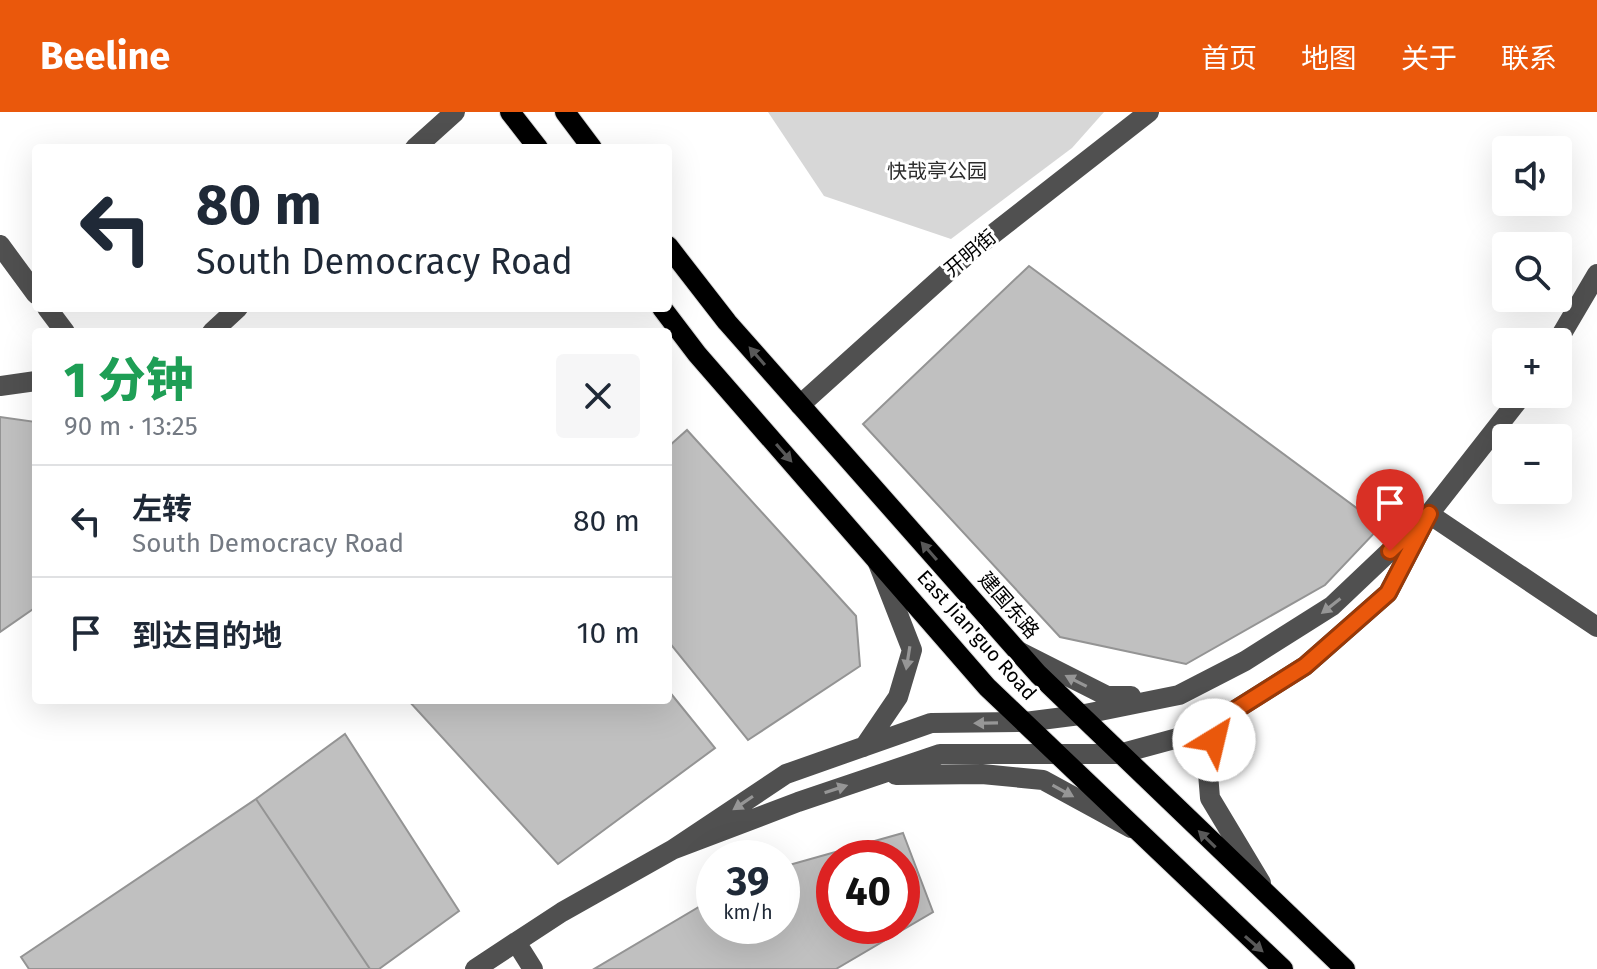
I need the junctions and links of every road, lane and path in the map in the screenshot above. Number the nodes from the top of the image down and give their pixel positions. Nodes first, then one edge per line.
1 (455, 112) edge
2 (510, 112) edge
3 (565, 112) edge
4 (1149, 112) edge
5 (419, 144) edge
6 (535, 144) edge
7 (589, 144) edge
8 (0, 245) edge
9 (672, 251) edge
10 (1597, 274) edge
11 (32, 289) edge
12 (234, 312) edge
13 (665, 312) edge
14 (216, 328) edge
15 (1565, 328) edge
16 (32, 382) edge
17 (0, 386) edge
18 (800, 405) junction
19 (1512, 408) edge
20 (1429, 514) junction
21 (877, 559) junction
22 (1597, 627) edge
23 (1017, 650) junction
24 (1179, 695) junction
25 (1080, 715) junction
26 (1221, 719) junction
27 (1025, 722) junction
28 (864, 747) junction
29 (1119, 754) junction
30 (1059, 756) junction
31 (876, 776) junction
32 (1136, 831) junction
33 (672, 850) junction
34 (1271, 900) junction
35 (516, 942) junction
36 (475, 969) edge
37 (533, 969) edge
38 (1283, 969) edge
39 (1345, 969) edge

1 - 5 street
2 - 6 main road
3 - 7 main road
4 - 18 street, 开明街
8 - 11 street
18 -> 9 main road, 建国东路
10 - 15 street
12 - 14 street
13 -> 21 main road, East Jian'guo Road
16 - 17 street
23 -> 18 main road, 建国东路
19 - 20 street
20 - 22 street
20 -> 24 street
20 - 26 street
21 - 27 main road, East Jian'guo Road
21 -> 28 street
24 -> 23 street
23 - 25 main road, 建国东路
24 - 25 street
25 - 27 street
25 - 29 main road, 建国东路
26 - 29 street
26 - 34 street
27 -> 28 street
27 - 30 main road, East Jian'guo Road
28 -> 33 street
29 - 30 street
34 -> 29 main road, 建国东路
30 - 31 street
30 - 32 main road, East Jian'guo Road
31 -> 32 street
33 -> 31 street
32 -> 38 main road, East Jian'guo Road
33 - 35 street
34 - 39 main road, 建国东路
35 - 36 street
35 - 37 street

